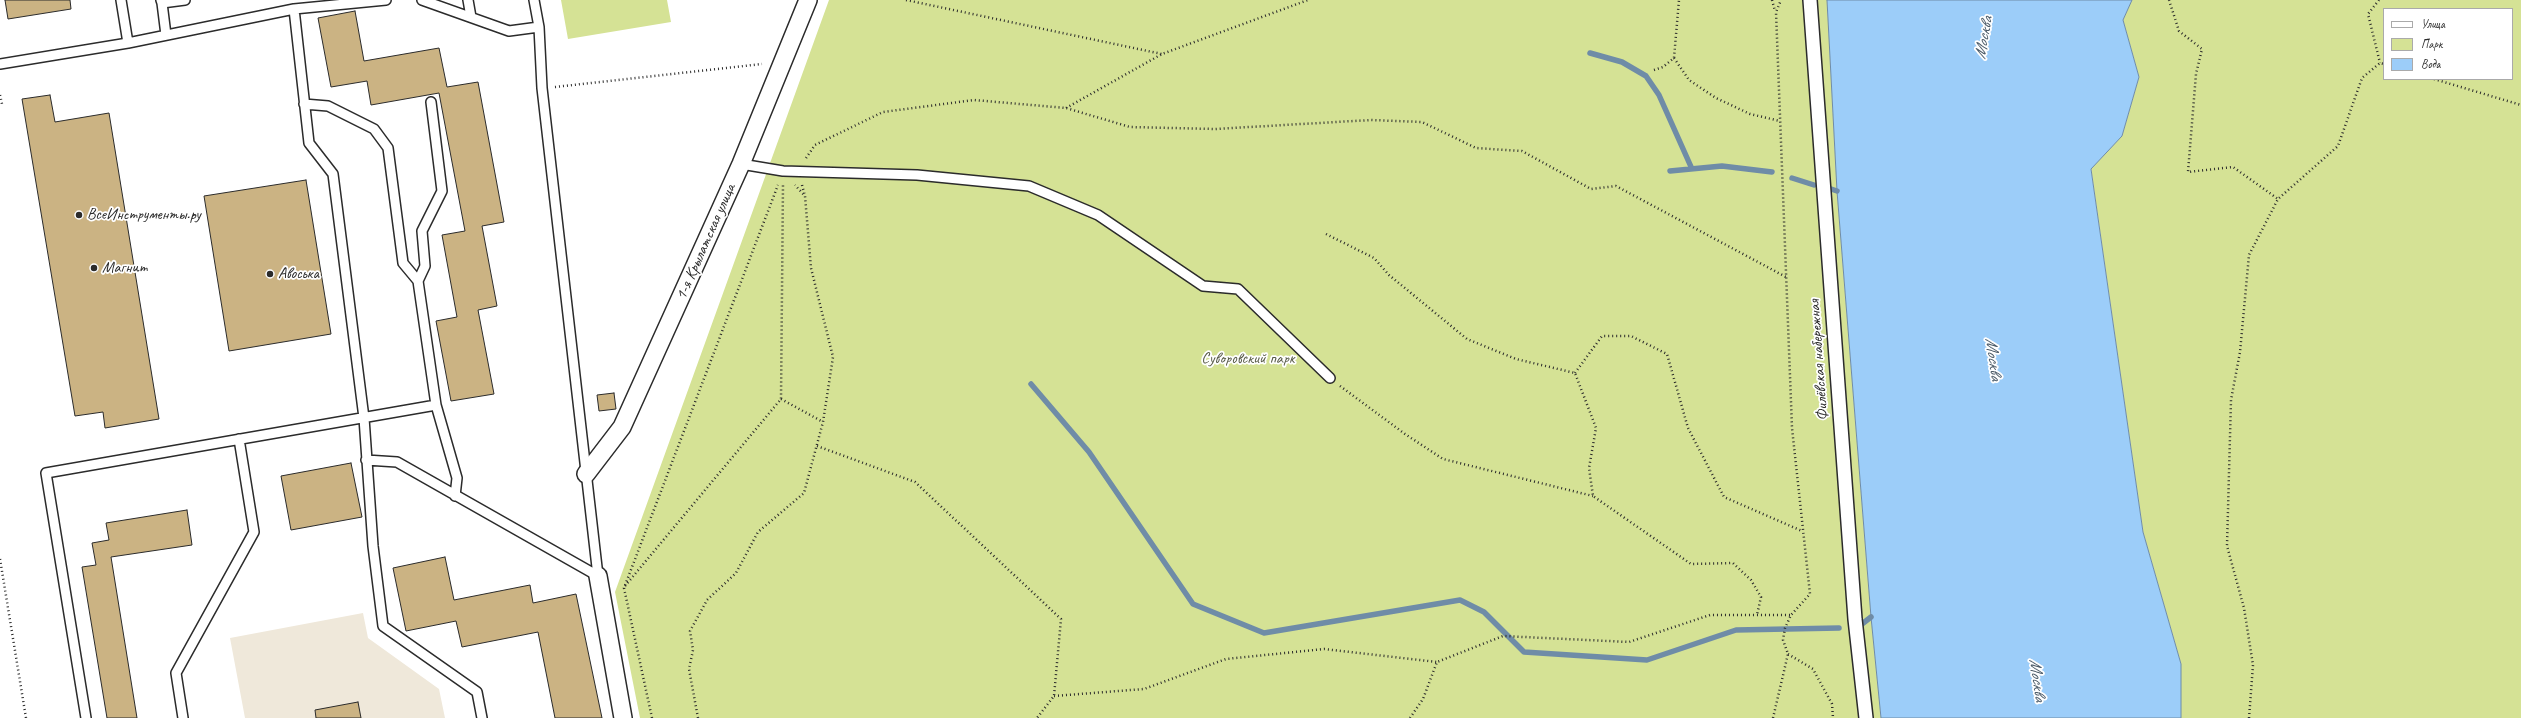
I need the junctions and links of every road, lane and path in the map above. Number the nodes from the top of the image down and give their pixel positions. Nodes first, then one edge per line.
1 (121, 0) edge
2 (185, 0) edge
3 (386, 0) edge
4 (422, 0) edge
5 (468, 0) edge
6 (534, 0) edge
7 (808, 0) edge
8 (906, 0) edge
9 (1308, 0) edge
10 (1679, 0) edge
11 (1772, 0) edge
12 (1781, 0) edge
13 (1810, 0) edge
14 (2169, 0) edge
15 (2379, 0) edge
16 (161, 2) edge
17 (294, 9) junction
18 (1776, 12) junction
19 (471, 17) junction
20 (539, 27) junction
21 (166, 35) junction
22 (128, 43) junction
23 (1162, 54) junction
24 (1674, 58) junction
25 (785, 61) junction
26 (2380, 63) junction
27 (0, 64) edge
28 (2383, 64) edge
29 (1654, 70) dead end
30 (2437, 80) edge
31 (542, 88) junction
32 (0, 95) edge
33 (431, 102) dead end
34 (1, 104) edge
35 (304, 104) junction
36 (2521, 105) edge
37 (1066, 108) junction
38 (1780, 121) junction
39 (741, 164) junction
40 (783, 171) junction
41 (797, 171) junction
42 (2278, 199) junction
43 (1326, 234) dead end
44 (1786, 277) junction
45 (418, 281) junction
46 (1575, 373) junction
47 (1330, 378) joint
48 (781, 399) junction
49 (436, 405) junction
50 (364, 418) junction
51 (824, 422) junction
52 (239, 439) junction
53 (817, 446) junction
54 (366, 460) junction
55 (586, 474) junction
56 (456, 496) junction
57 (1593, 496) junction
58 (1802, 532) junction
59 (0, 560) edge
60 (598, 576) junction
61 (624, 588) junction
62 (1757, 615) junction
63 (1791, 615) junction
64 (1788, 654) junction
65 (1437, 662) junction
66 (1054, 696) junction
67 (26, 718) edge
68 (86, 718) edge
69 (183, 718) edge
70 (482, 718) edge
71 (623, 718) edge
72 (652, 718) edge
73 (698, 718) edge
74 (1037, 718) edge
75 (1410, 718) edge
76 (1773, 718) edge
77 (1833, 718) edge
78 (1866, 718) edge
79 (2249, 718) edge

1 - 22 lane
2 - 16 lane
3 - 17 lane
4 - 19 lane
5 - 19 lane
6 - 20 lane
7 - 25 street, 1-я Крылатская улица
8 - 23 path
9 - 23 path
10 - 24 path
11 - 18 path
12 - 18 path
13 - 78 street, Филёвская набережная
14 - 42 path
15 - 26 path
16 - 21 lane
17 - 21 lane
17 - 35 lane
18 - 38 path
19 - 20 lane
20 - 31 lane
21 - 22 lane
22 - 27 lane
23 - 37 path
24 - 29 path
24 - 38 path
25 - 31 path
25 - 39 street, 1-я Крылатская улица
26 - 28 path
26 - 42 path
30 - 36 path
31 - 55 lane
32 - 34 path
33 - 45 lane
35 - 45 lane
35 - 50 lane
37 - 41 path
37 - 44 path
38 - 44 path
39 - 40 lane
39 - 55 street, 1-я Крылатская улица
40 - 41 lane
40 - 48 path
40 - 51 path
40 - 61 path
41 - 47 lane
42 - 79 path
43 - 46 path
44 - 58 path
45 - 49 lane
46 - 57 path
46 - 58 path
47 - 57 path
48 - 51 path
48 - 61 path
49 - 50 lane
49 - 56 lane
50 - 52 lane
50 - 54 lane
51 - 53 path
52 - 68 lane
52 - 69 lane
53 - 66 path
53 - 73 path
54 - 56 lane
54 - 70 lane
55 - 60 lane
56 - 60 lane
57 - 62 path
58 - 63 path
59 - 67 path
60 - 71 street
61 - 72 path
62 - 63 path
62 - 65 path
63 - 64 path
64 - 76 path
64 - 77 path
65 - 66 path
65 - 75 path
66 - 74 path

